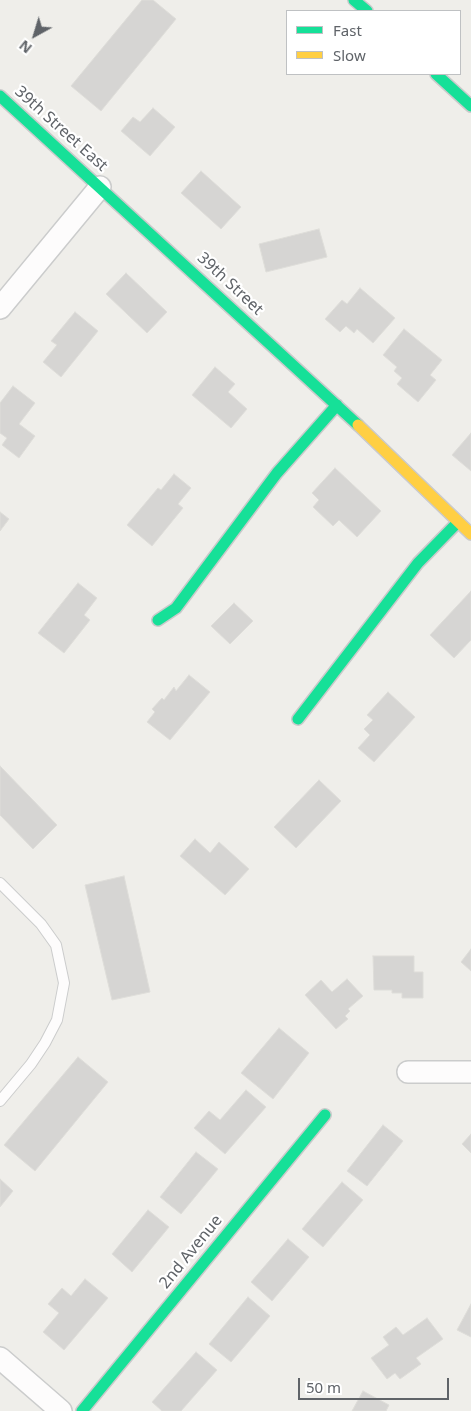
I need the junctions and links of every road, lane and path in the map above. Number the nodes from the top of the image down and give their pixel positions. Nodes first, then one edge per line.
1 (354, 0) edge
2 (365, 10) edge
3 (437, 75) edge
4 (0, 96) edge
5 (471, 106) edge
6 (100, 187) junction
7 (0, 308) edge
8 (337, 406) junction
9 (458, 522) junction
10 (471, 534) edge
11 (158, 620) dead end
12 (298, 719) dead end
13 (0, 882) edge
14 (408, 1072) dead end
15 (471, 1072) edge
16 (0, 1101) edge
17 (325, 1114) dead end
18 (0, 1358) edge
19 (62, 1411) edge
20 (82, 1411) edge

1 - 2 main road
3 - 5 main road
4 - 6 main road, 39th Street East
6 - 7 street
6 - 8 main road, 39th Street
8 - 9 main road, 39th Street
8 - 11 main road
9 - 10 main road, 39th Street
9 - 12 main road
13 - 16 lane
14 - 15 street
17 - 20 main road, 2nd Avenue
18 - 19 street

